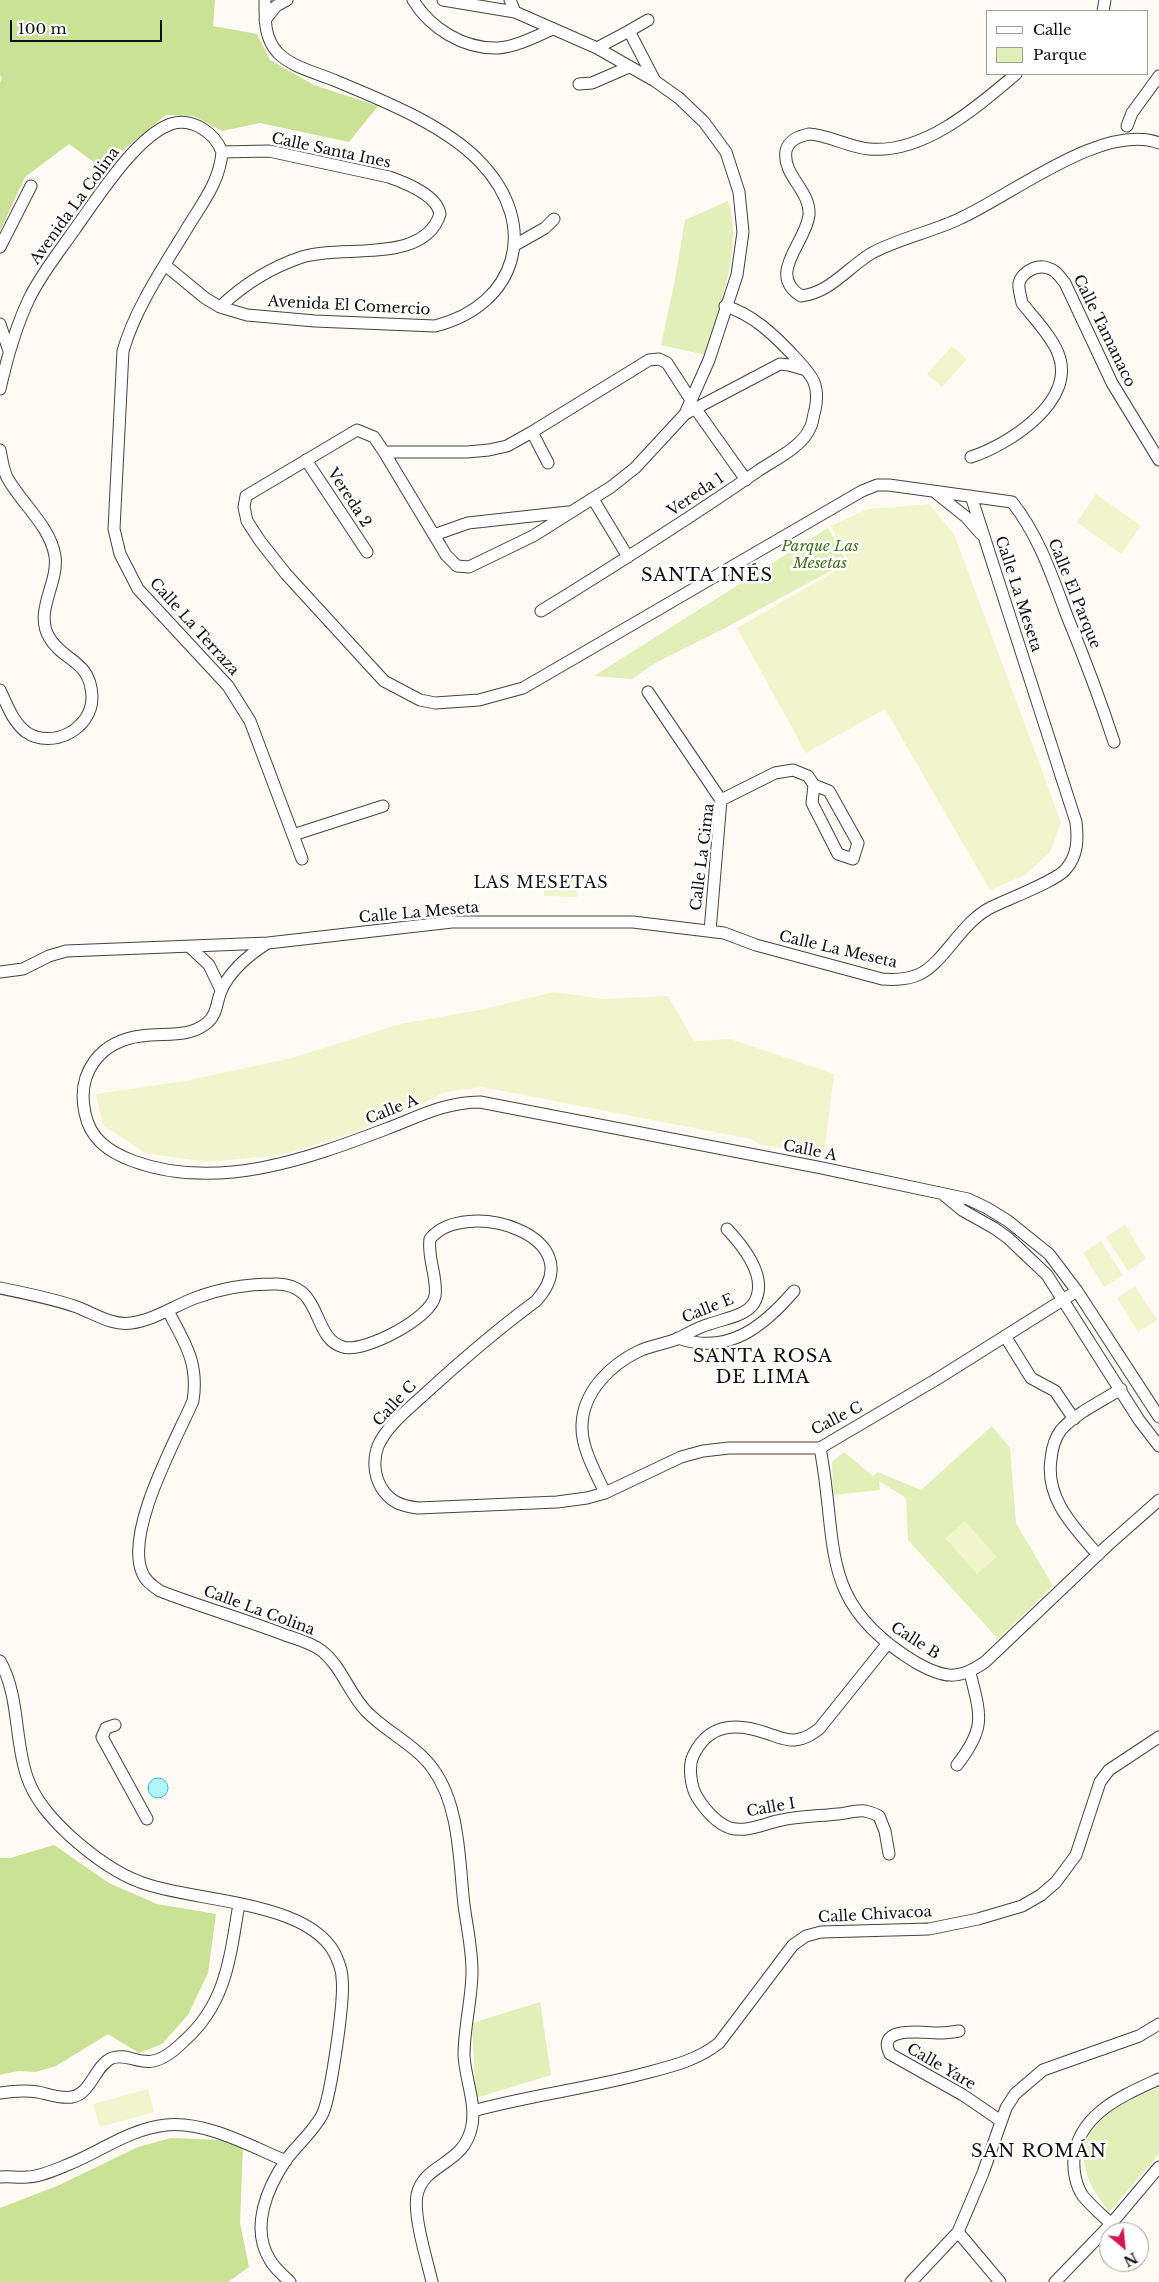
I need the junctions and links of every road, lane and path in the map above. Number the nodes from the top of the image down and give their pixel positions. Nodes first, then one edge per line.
1 (266, 0) edge
2 (287, 0) edge
3 (413, 0) edge
4 (443, 0) edge
5 (510, 0) edge
6 (515, 12) junction
7 (265, 20) junction
8 (648, 20) dead end
9 (554, 29) junction
10 (630, 31) junction
11 (597, 48) junction
12 (629, 66) junction
13 (1015, 75) edge
14 (1159, 76) edge
15 (655, 81) junction
16 (579, 84) dead end
17 (1126, 126) dead end
18 (1159, 143) edge
19 (222, 152) junction
20 (31, 186) dead end
21 (554, 218) dead end
22 (515, 244) junction
23 (0, 246) edge
24 (165, 265) junction
25 (220, 306) junction
26 (725, 306) junction
27 (0, 324) edge
28 (9, 351) junction
29 (808, 372) junction
30 (0, 389) edge
31 (690, 407) junction
32 (532, 432) junction
33 (0, 450) edge
34 (384, 452) junction
35 (972, 457) dead end
36 (306, 460) junction
37 (1159, 460) edge
38 (548, 464) dead end
39 (746, 480) junction
40 (936, 493) junction
41 (970, 496) junction
42 (592, 499) junction
43 (570, 512) junction
44 (434, 535) junction
45 (984, 537) junction
46 (367, 552) dead end
47 (628, 557) junction
48 (541, 611) dead end
49 (0, 690) edge
50 (648, 692) dead end
51 (1114, 742) dead end
52 (814, 785) junction
53 (721, 800) junction
54 (383, 806) dead end
55 (293, 835) junction
56 (302, 859) dead end
57 (710, 931) junction
58 (268, 943) junction
59 (190, 947) junction
60 (0, 972) edge
61 (221, 990) junction
62 (944, 1195) junction
63 (728, 1229) dead end
64 (0, 1288) edge
65 (794, 1291) dead end
66 (1077, 1291) junction
67 (1063, 1299) junction
68 (168, 1311) junction
69 (1004, 1336) junction
70 (678, 1338) junction
71 (1121, 1389) junction
72 (1159, 1417) edge
73 (1074, 1419) junction
74 (1159, 1446) edge
75 (820, 1448) junction
76 (605, 1493) junction
77 (1159, 1500) edge
78 (1098, 1554) junction
79 (888, 1643) junction
80 (0, 1661) edge
81 (970, 1672) junction
82 (115, 1726) dead end
83 (1159, 1737) edge
84 (957, 1765) dead end
85 (147, 1819) dead end
86 (889, 1854) dead end
87 (239, 1904) junction
88 (1159, 2024) edge
89 (959, 2031) dead end
90 (1159, 2079) edge
91 (0, 2093) edge
92 (473, 2111) junction
93 (1001, 2121) junction
94 (286, 2161) junction
95 (1159, 2167) edge
96 (0, 2177) edge
97 (1109, 2222) edge
98 (1113, 2222) edge
99 (958, 2232) junction
100 (1099, 2236) edge
101 (290, 2282) edge
102 (432, 2282) edge
103 (910, 2282) edge
104 (1000, 2282) edge
105 (1055, 2282) edge

1 - 7 street, Avenida El Comercio
2 - 7 street
3 - 9 street
4 - 6 street
5 - 6 street
6 - 9 street
7 - 22 street, Avenida El Comercio
8 - 10 street
9 - 11 street
10 - 11 street
10 - 15 street
11 - 12 street
12 - 15 street
12 - 16 street
13 - 18 street
14 - 17 street
15 - 26 street
19 - 24 street
19 - 25 street, Calle Santa Ines
19 - 28 street, Avenida La Colina
20 - 23 street
21 - 22 street
22 - 25 street, Avenida El Comercio
24 - 25 street, Avenida El Comercio
24 - 55 street, Calle La Terraza
26 - 29 street, Vereda 1
26 - 31 street
27 - 28 street
28 - 30 street, Avenida La Colina
29 - 31 street
29 - 39 street, Vereda 1
31 - 32 street
31 - 39 street
31 - 42 street
32 - 34 street
32 - 38 street
33 - 49 street
34 - 36 street
34 - 44 street
35 - 37 street, Calle Tamanaco
36 - 40 street, Calle El Parque
36 - 46 street, Vereda 2
39 - 47 street, Vereda 1
40 - 41 street, Calle El Parque
40 - 45 street
41 - 45 street, Calle La Meseta
41 - 51 street, Calle El Parque
42 - 43 street
42 - 47 street
43 - 44 street
43 - 44 street
45 - 57 street, Calle La Meseta
47 - 48 street, Vereda 1
50 - 53 street
52 - 52 street, Calle La Cima
52 - 53 street, Calle La Cima
53 - 57 street, Calle La Cima
54 - 55 street
55 - 56 street, Calle La Terraza
57 - 58 street, Calle La Meseta
58 - 59 street
58 - 61 street, Calle A
59 - 60 street
59 - 61 street
61 - 62 street, Calle A
62 - 66 street, Calle A
62 - 67 street, Calle A
63 - 70 street, Calle E
64 - 68 street
65 - 70 street, Calle E
66 - 67 street, Calle C
66 - 72 street, Calle A
67 - 69 street, Calle C
67 - 71 street, Calle A
68 - 76 street, Calle C
68 - 92 street, Calle La Colina
69 - 73 street
69 - 75 street, Calle C
70 - 76 street, Calle E
71 - 73 street
71 - 74 street, Calle A
73 - 78 street
75 - 76 street, Calle C
75 - 79 street, Calle B
77 - 78 street
78 - 81 street
79 - 81 street, Calle B
79 - 86 street, Calle I
80 - 87 street
81 - 84 street
82 - 85 street
83 - 92 street, Calle Chivacoa
87 - 91 street
87 - 94 street
88 - 93 street
89 - 93 street, Calle Yare
90 - 97 street
92 - 102 street
93 - 99 street
94 - 96 street
94 - 101 street
95 - 98 street
99 - 103 street
99 - 104 street
100 - 105 street

